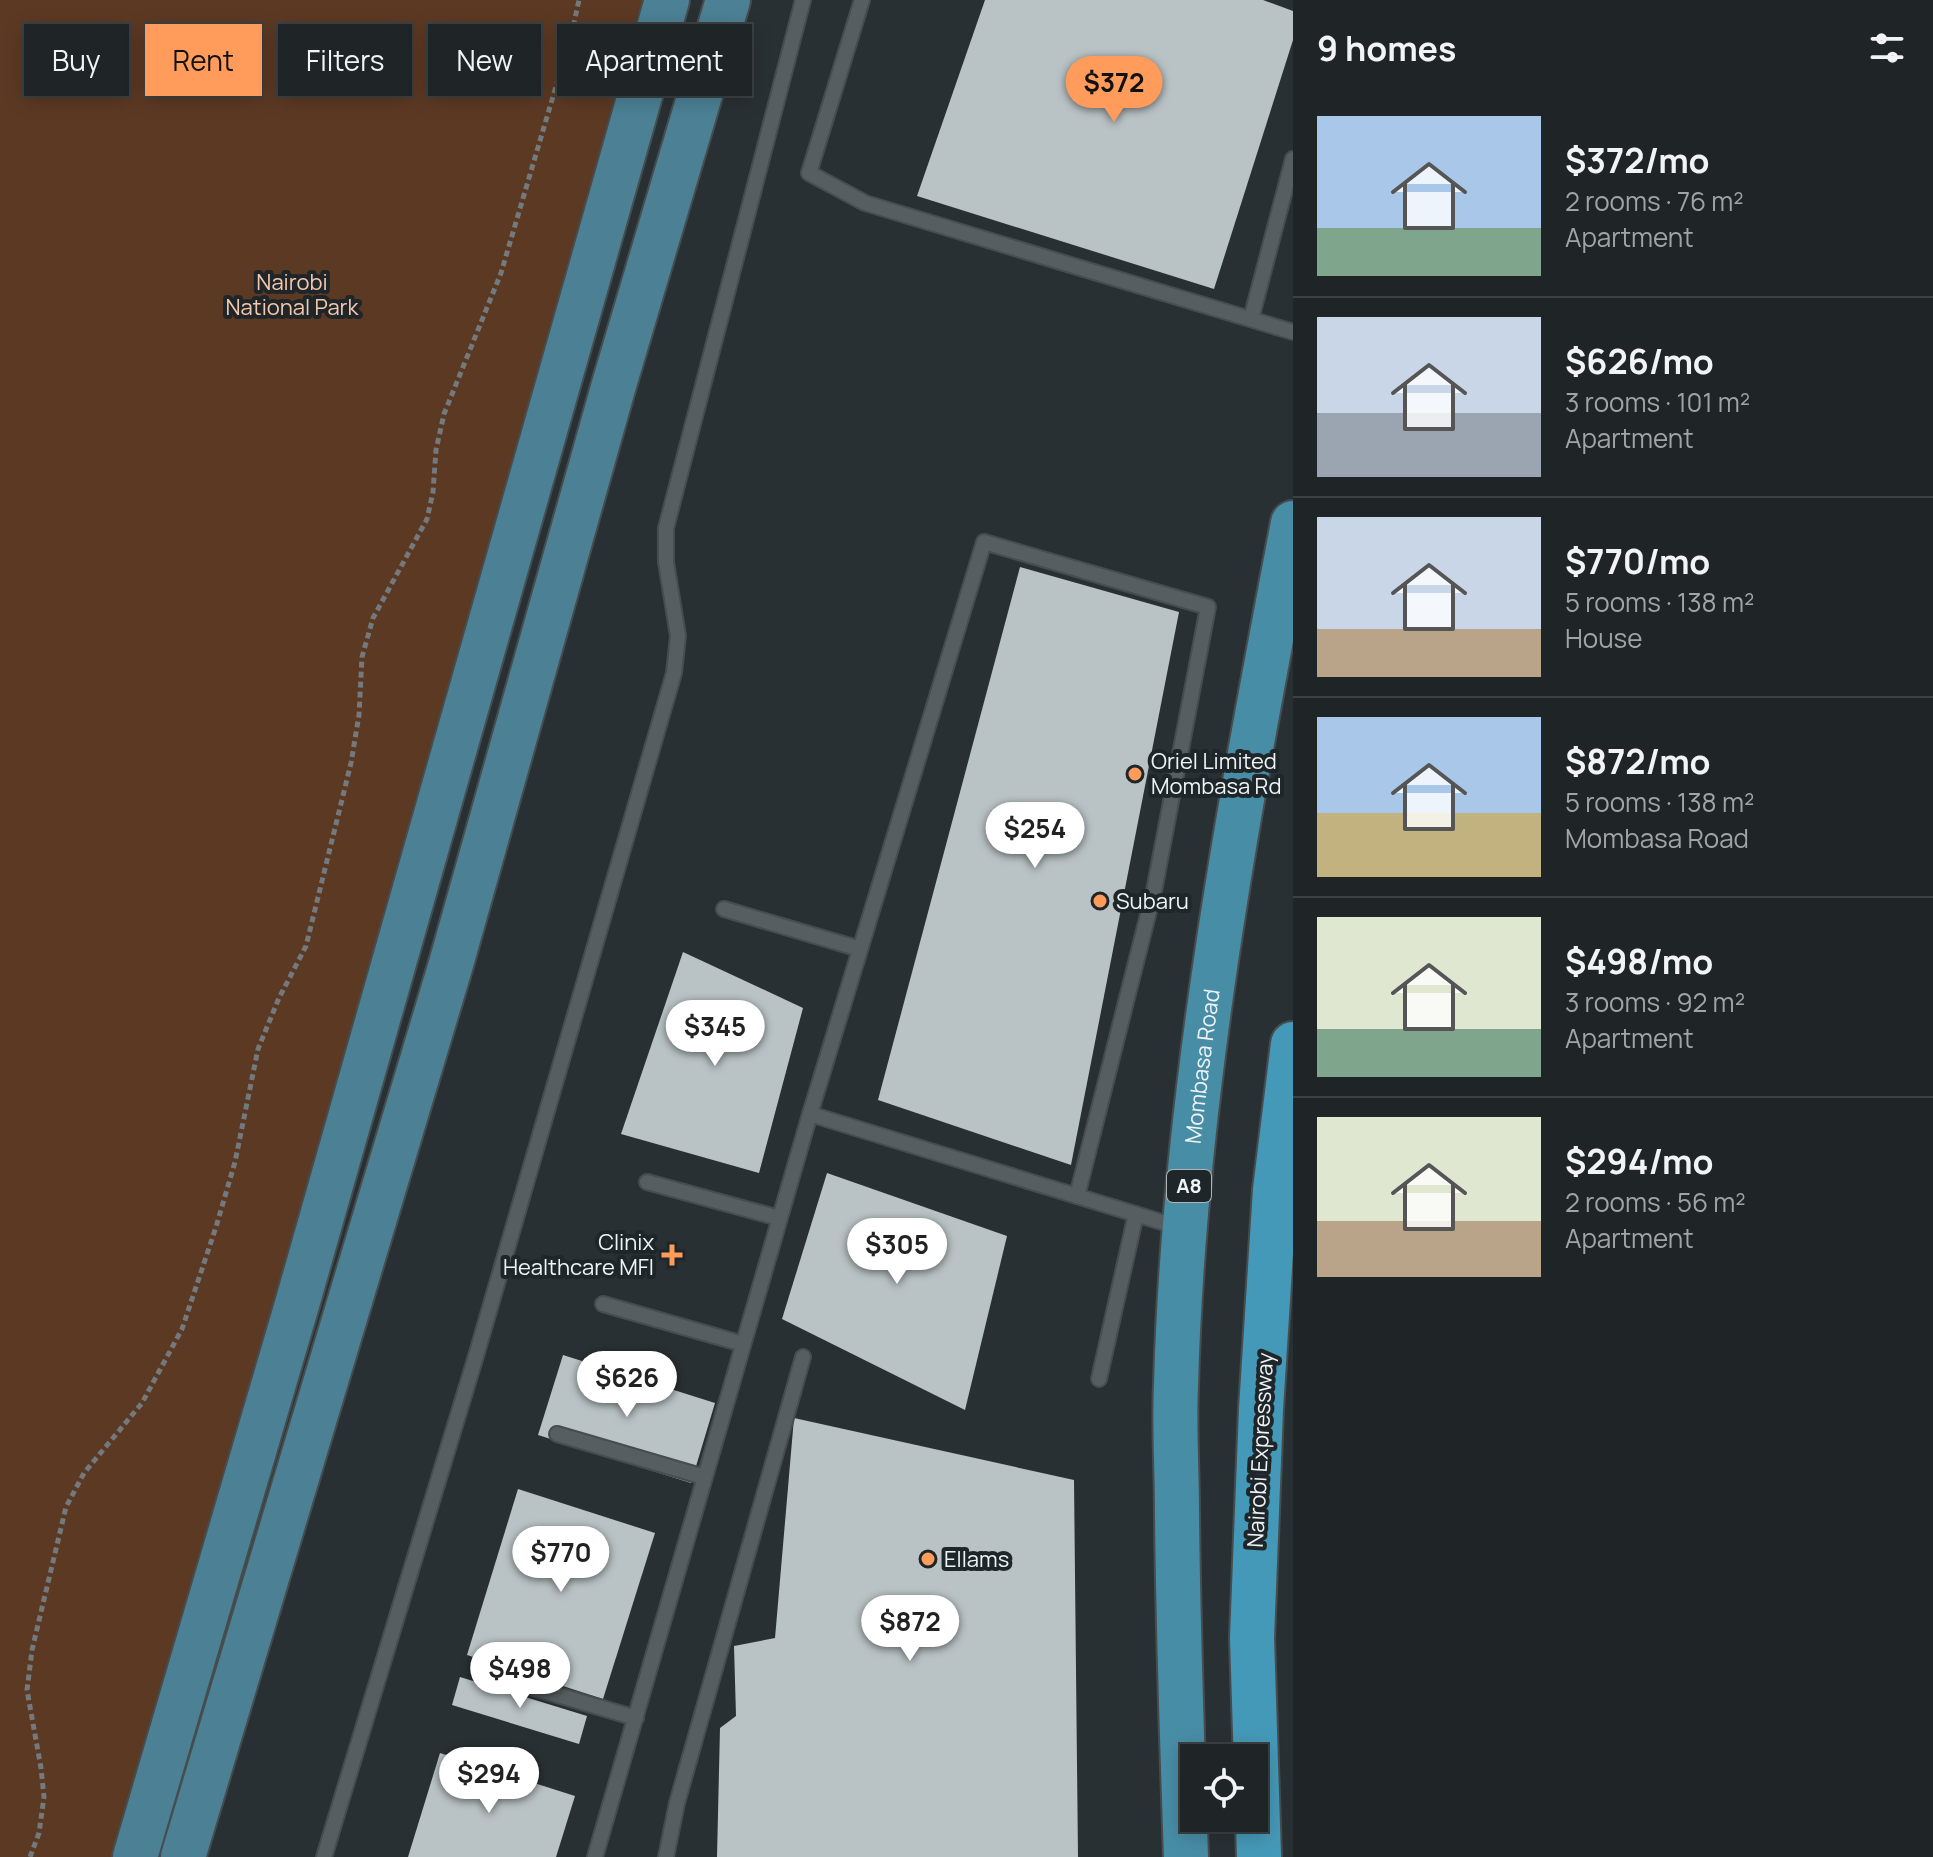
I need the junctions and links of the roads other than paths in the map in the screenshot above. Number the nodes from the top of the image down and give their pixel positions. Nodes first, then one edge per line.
1 (667, 0) edge
2 (728, 0) edge
3 (803, 0) edge
4 (862, 0) edge
5 (1293, 159) edge
6 (1251, 319) junction
7 (1293, 332) edge
8 (1293, 523) edge
9 (724, 909) dead end
10 (860, 949) junction
11 (1293, 1044) edge
12 (810, 1114) junction
13 (647, 1182) dead end
14 (1077, 1196) junction
15 (1136, 1214) junction
16 (779, 1218) junction
17 (1185, 1229) junction
18 (603, 1304) dead end
19 (743, 1344) junction
20 (803, 1357) dead end
21 (1099, 1379) dead end
22 (557, 1434) dead end
23 (704, 1477) junction
24 (510, 1681) dead end
25 (636, 1718) junction
26 (135, 1857) edge
27 (183, 1857) edge
28 (324, 1857) edge
29 (595, 1857) edge
30 (666, 1857) edge
31 (1186, 1857) edge
32 (1259, 1857) edge

1 - 26 main road
2 - 27 main road
3 - 28 lane
4 - 6 lane
5 - 6 lane
6 - 7 lane
8 - 17 highway, Mombasa Road / A8
9 - 10 lane
10 - 12 lane
10 - 14 lane
11 - 32 highway, Nairobi Expressway
12 - 14 lane
12 - 16 lane
13 - 16 lane
14 - 15 lane
15 - 17 lane
15 - 21 lane
16 - 19 lane
17 - 31 highway, Mombasa Road / A8
18 - 19 lane
19 - 23 lane
20 - 30 lane
22 - 23 lane
23 - 25 lane
24 - 25 lane
25 - 29 lane

